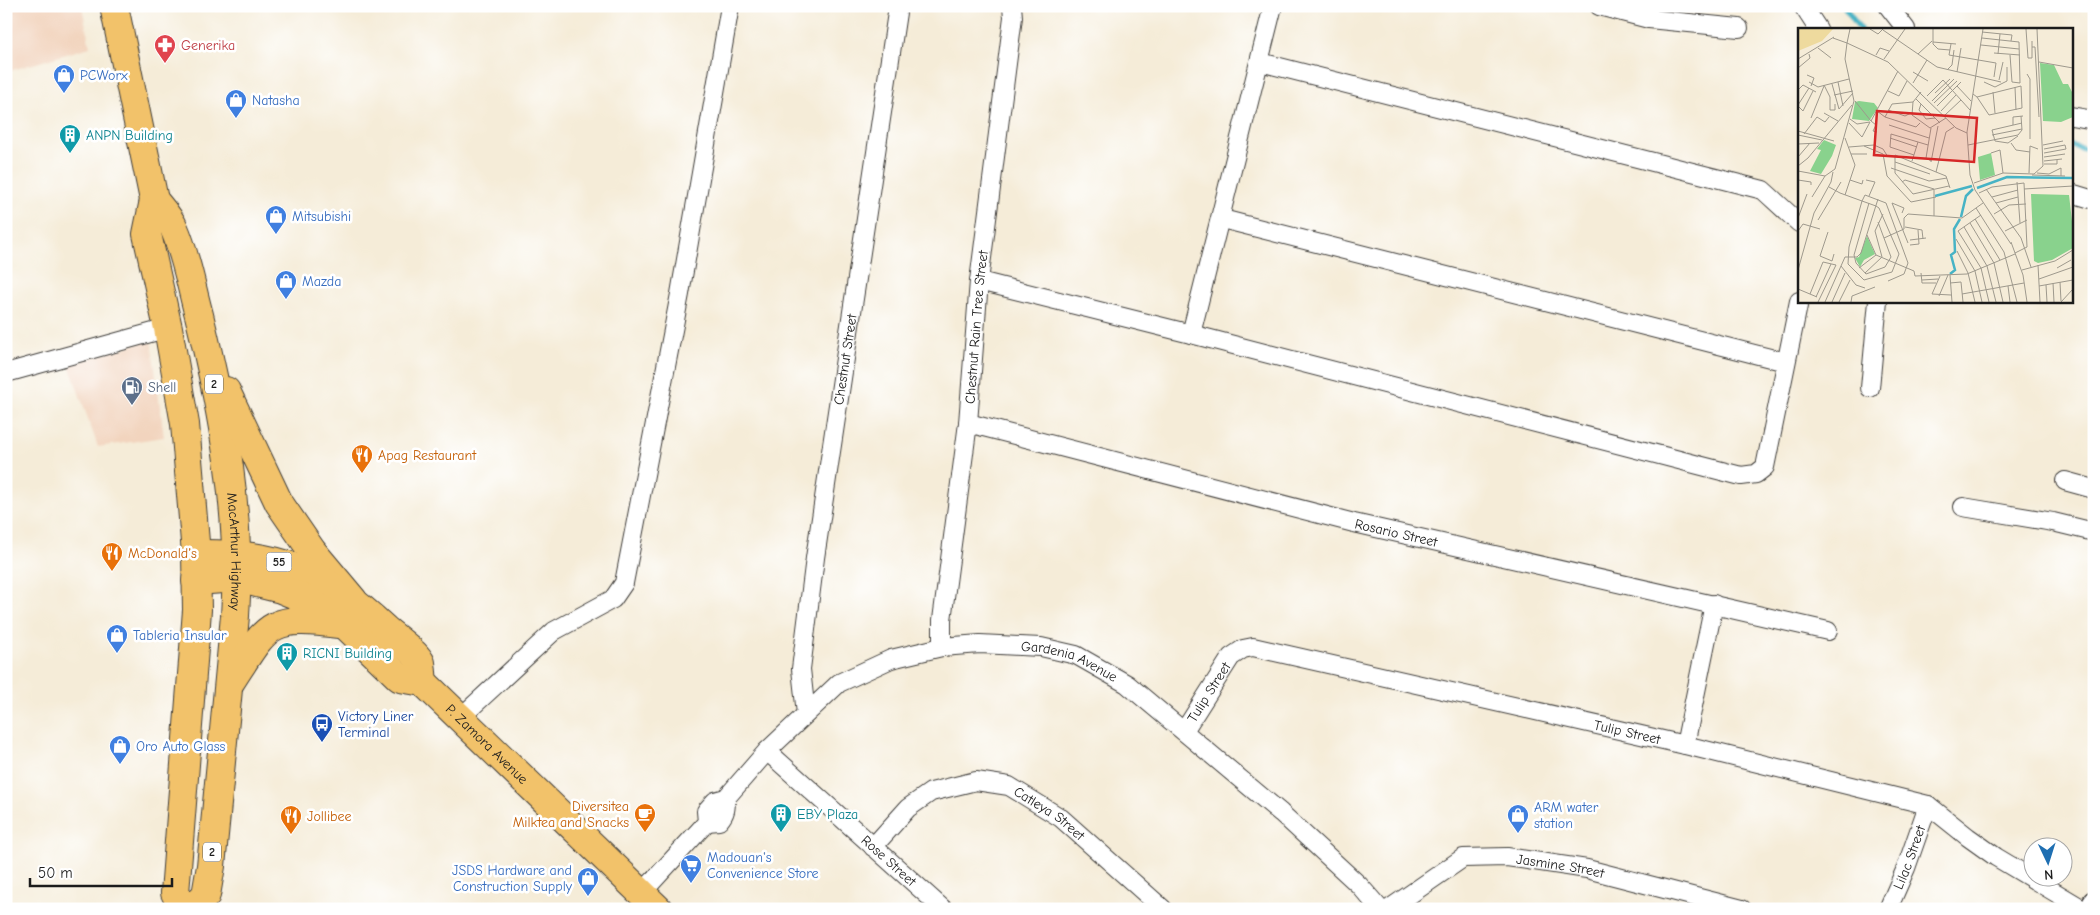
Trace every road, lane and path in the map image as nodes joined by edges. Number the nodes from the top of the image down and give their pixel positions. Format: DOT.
graph roads {
  1 [pos="114,6"];
  2 [pos="730,6"];
  3 [pos="898,6"];
  4 [pos="1012,6"];
  5 [pos="1273,6"];
  6 [pos="1599,6"];
  7 [pos="1803,6"];
  8 [pos="1888,6"];
  9 [pos="1648,13"];
  10 [pos="1739,28"];
  11 [pos="1817,28"];
  12 [pos="1905,28"];
  13 [pos="1260,62"];
  14 [pos="2072,116"];
  15 [pos="2094,120"];
  16 [pos="2072,193"];
  17 [pos="154,200"];
  18 [pos="2094,200"];
  19 [pos="1222,219"];
  20 [pos="1798,221"];
  21 [pos="979,281"];
  22 [pos="1799,302"];
  23 [pos="1878,302"];
  24 [pos="168,328"];
  25 [pos="1191,334"];
  26 [pos="208,351"];
  27 [pos="1786,362"];
  28 [pos="6,373"];
  29 [pos="1870,388"];
  30 [pos="968,423"];
  31 [pos="2065,481"];
  32 [pos="2094,489"];
  33 [pos="1963,507"];
  34 [pos="2094,532"];
  35 [pos="196,554"];
  36 [pos="237,566"];
  37 [pos="196,581"];
  38 [pos="353,600"];
  39 [pos="1714,604"];
  40 [pos="345,625"];
  41 [pos="1828,632"];
  42 [pos="942,647"];
  43 [pos="423,682"];
  44 [pos="229,684"];
  45 [pos="806,714"];
  46 [pos="461,717"];
  47 [pos="1184,731"];
  48 [pos="1685,745"];
  49 [pos="768,751"];
  50 [pos="1928,805"];
  51 [pos="873,847"];
  52 [pos="650,901"];
  53 [pos="2094,902"];
  54 [pos="186,909"];
  55 [pos="191,909"];
  56 [pos="943,909"];
  57 [pos="1163,909"];
  58 [pos="1380,909"];
  59 [pos="1389,909"];
  60 [pos="1742,909"];
  61 [pos="1888,909"];
  62 [pos="2083,909"];
  63 [pos="2090,909"];
  1 -- 17 [label="highway, MacArthur Highway / 2"];
  2 -- 46 [label="street"];
  3 -- 45 [label="street, Chestnut Street"];
  4 -- 21 [label="street, Chestnut Rain Tree Street"];
  5 -- 13 [label="street"];
  6 -- 9 [label="street"];
  7 -- 11 [label="street"];
  8 -- 12 [label="street"];
  9 -- 10 [label="street"];
  13 -- 19 [label="street"];
  13 -- 20 [label="street"];
  14 -- 15 [label="street"];
  16 -- 18 [label="street"];
  17 -- 24 [label="highway, MacArthur Highway / 2"];
  17 -- 26 [label="highway, MacArthur Highway / 2"];
  19 -- 25 [label="street"];
  19 -- 27 [label="street"];
  21 -- 25 [label="street"];
  21 -- 30 [label="street, Chestnut Rain Tree Street"];
  22 -- 27 [label="street"];
  23 -- 29 [label="street"];
  24 -- 28 [label="street"];
  24 -- 35 [label="highway, MacArthur Highway / 2"];
  25 -- 27 [label="street"];
  26 -- 36 [label="highway, MacArthur Highway / 2"];
  26 -- 38 [label="highway"];
  30 -- 39 [label="street, Rosario Street"];
  30 -- 42 [label="street, Chestnut Rain Tree Street"];
  31 -- 32 [label="street"];
  33 -- 34 [label="street"];
  35 -- 36 [label="highway, 55"];
  35 -- 37 [label="highway, MacArthur Highway / 2"];
  36 -- 37 [label="highway, 55"];
  36 -- 38 [label="highway, 55"];
  36 -- 40 [label="highway, 55"];
  36 -- 44 [label="highway, MacArthur Highway / 2"];
  37 -- 54 [label="highway, MacArthur Highway / 2"];
  38 -- 43 [label="highway, 55"];
  39 -- 41 [label="street, Rosario Street"];
  39 -- 48 [label="street"];
  40 -- 43 [label="highway, 55"];
  40 -- 44 [label="highway"];
  42 -- 45 [label="street, Gardenia Avenue"];
  42 -- 47 [label="street, Gardenia Avenue"];
  43 -- 46 [label="highway, P. Zamora Avenue"];
  44 -- 55 [label="highway, MacArthur Highway / 2"];
  45 -- 49 [label="street, Gardenia Avenue"];
  46 -- 52 [label="highway, P. Zamora Avenue"];
  47 -- 48 [label="street, Tulip Street"];
  47 -- 58 [label="street, Gardenia Avenue"];
  48 -- 50 [label="street, Tulip Street"];
  49 -- 51 [label="street, Rose Street"];
  49 -- 52 [label="street, Gardenia Avenue"];
  50 -- 61 [label="street, Lilac Street"];
  50 -- 62 [label="street, Tulip Street"];
  51 -- 56 [label="street, Rose Street"];
  51 -- 57 [label="street, Catleya Street"];
  53 -- 63 [label="street"];
  59 -- 60 [label="street, Jasmine Street"];
}
